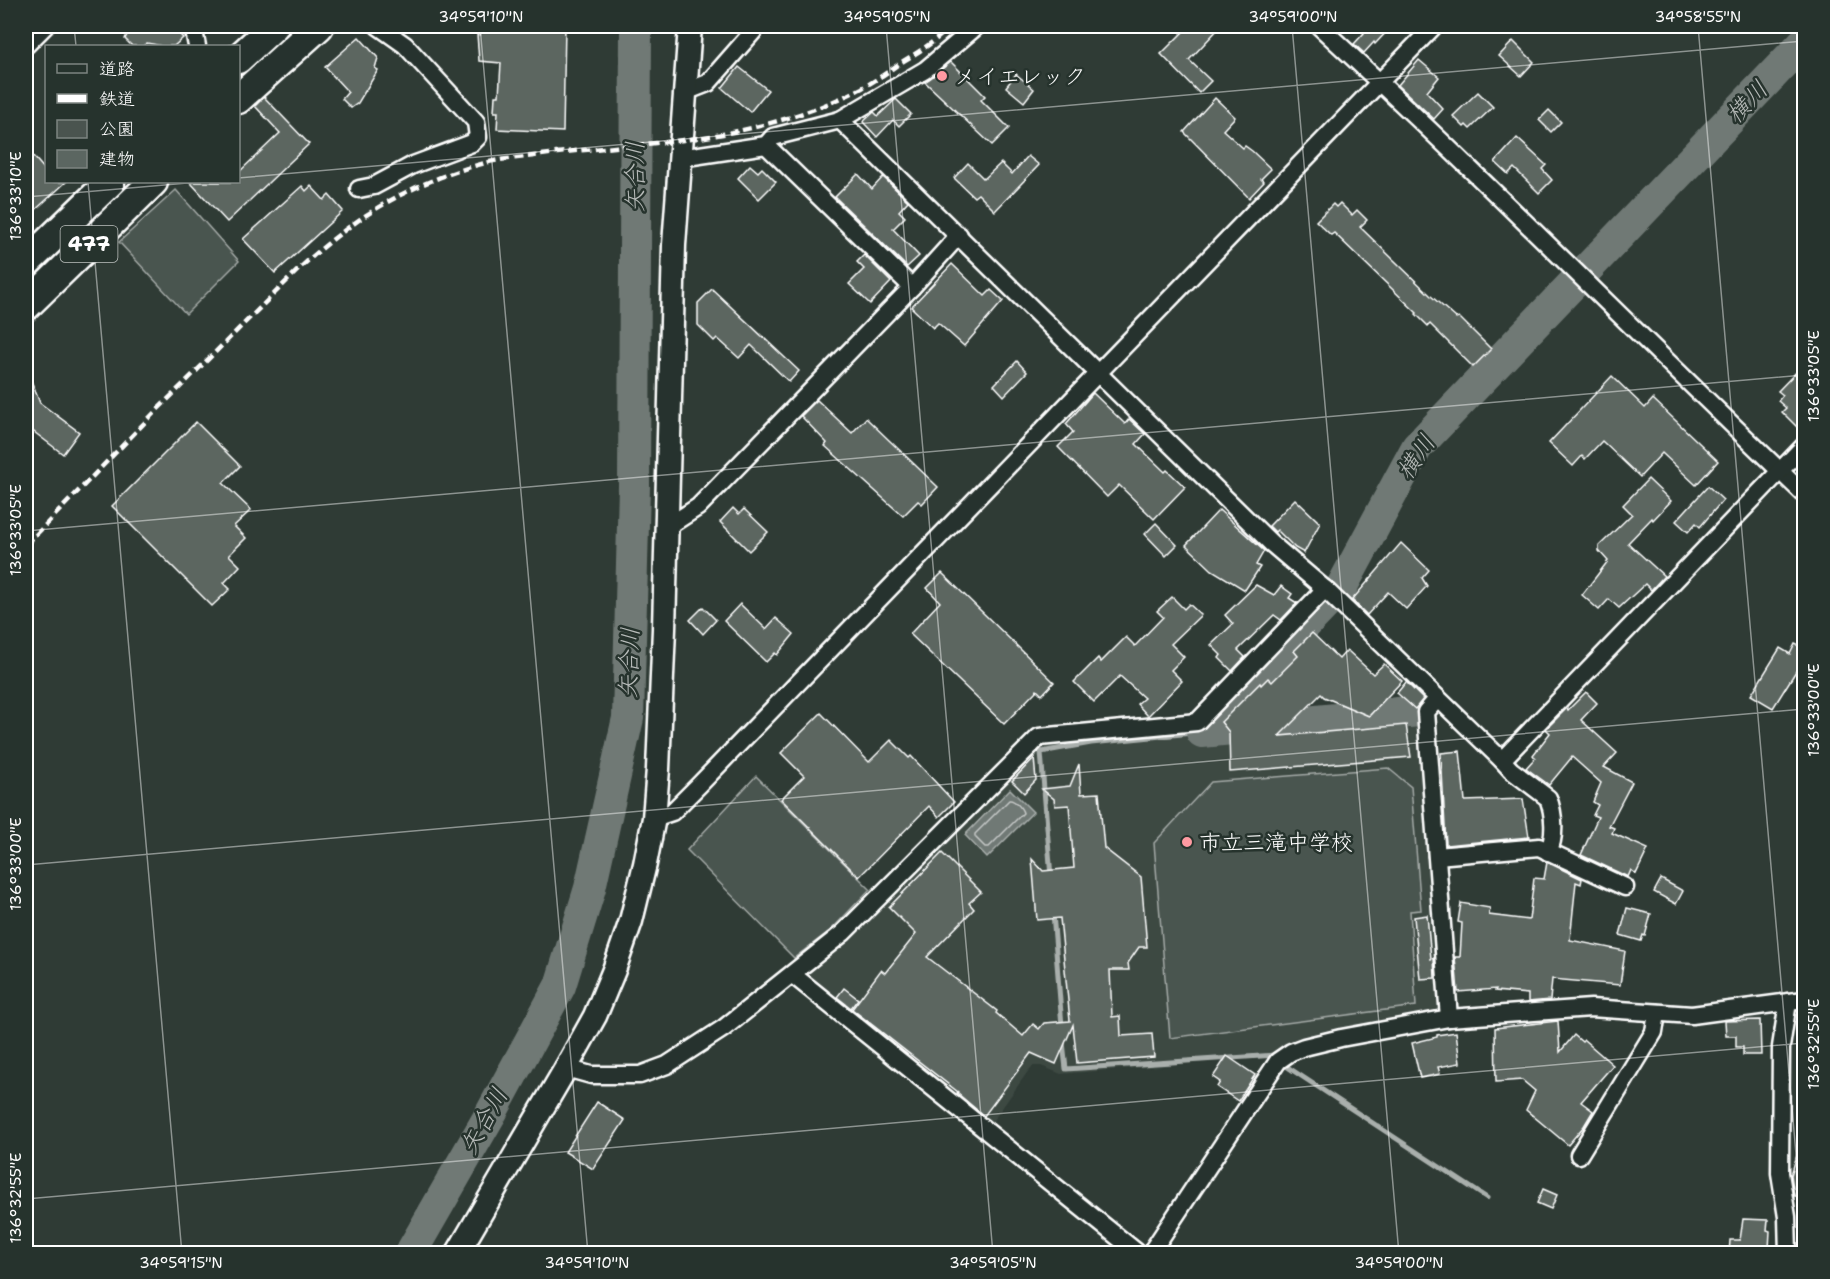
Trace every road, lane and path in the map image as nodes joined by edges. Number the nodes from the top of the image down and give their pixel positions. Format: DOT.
graph roads {
  1 [pos="45,26"];
  2 [pos="193,26"];
  3 [pos="319,26"];
  4 [pos="378,26"];
  5 [pos="690,26"];
  6 [pos="758,26"];
  7 [pos="977,26"];
  8 [pos="1319,26"];
  9 [pos="1434,26"];
  10 [pos="274,32"];
  11 [pos="26,45"];
  12 [pos="196,45"];
  13 [pos="240,58"];
  14 [pos="1380,81"];
  15 [pos="685,92"];
  16 [pos="240,95"];
  17 [pos="840,120"];
  18 [pos="766,145"];
  19 [pos="680,158"];
  20 [pos="109,183"];
  21 [pos="152,183"];
  22 [pos="359,189"];
  23 [pos="959,236"];
  24 [pos="26,263"];
  25 [pos="912,287"];
  26 [pos="26,306"];
  27 [pos="1098,372"];
  28 [pos="1804,446"];
  29 [pos="1780,471"];
  30 [pos="1804,494"];
  31 [pos="667,527"];
  32 [pos="1329,593"];
  33 [pos="1437,699"];
  34 [pos="1502,760"];
  35 [pos="654,818"];
  36 [pos="1548,852"];
  37 [pos="1437,856"];
  38 [pos="1625,887"];
  39 [pos="793,975"];
  40 [pos="1796,1001"];
  41 [pos="1658,1013"];
  42 [pos="1449,1018"];
  43 [pos="566,1068"];
  44 [pos="1579,1155"];
  45 [pos="457,1254"];
  46 [pos="1139,1254"];
  47 [pos="1150,1254"];
  48 [pos="1788,1254"];
  1 -- 11 [label="street"];
  2 -- 12 [label="street"];
  3 -- 10 [label="highway"];
  4 -- 22 [label="street"];
  5 -- 15 [label="street"];
  6 -- 15 [label="street"];
  7 -- 17 [label="street"];
  8 -- 14 [label="street"];
  9 -- 14 [label="street"];
  10 -- 13 [label="highway"];
  10 -- 16 [label="highway"];
  14 -- 27 [label="street"];
  14 -- 29 [label="street"];
  15 -- 19 [label="street"];
  17 -- 18 [label="street"];
  17 -- 23 [label="street"];
  18 -- 19 [label="street"];
  18 -- 25 [label="street"];
  19 -- 31 [label="street"];
  20 -- 24 [label="highway, 477"];
  21 -- 26 [label="highway, 477"];
  23 -- 25 [label="street"];
  23 -- 27 [label="street"];
  25 -- 31 [label="street"];
  27 -- 32 [label="street"];
  27 -- 35 [label="street"];
  28 -- 29 [label="street"];
  29 -- 30 [label="street"];
  29 -- 34 [label="street"];
  31 -- 35 [label="street"];
  32 -- 33 [label="street"];
  32 -- 39 [label="street"];
  33 -- 34 [label="street"];
  33 -- 37 [label="street"];
  34 -- 36 [label="street"];
  35 -- 43 [label="street"];
  36 -- 37 [label="street"];
  36 -- 38 [label="street"];
  37 -- 42 [label="street"];
  39 -- 43 [label="street"];
  39 -- 46 [label="street"];
  40 -- 41 [label="street"];
  40 -- 48 [label="street"];
  41 -- 42 [label="street"];
  41 -- 44 [label="street"];
  42 -- 47 [label="street"];
  43 -- 45 [label="street"];
}
